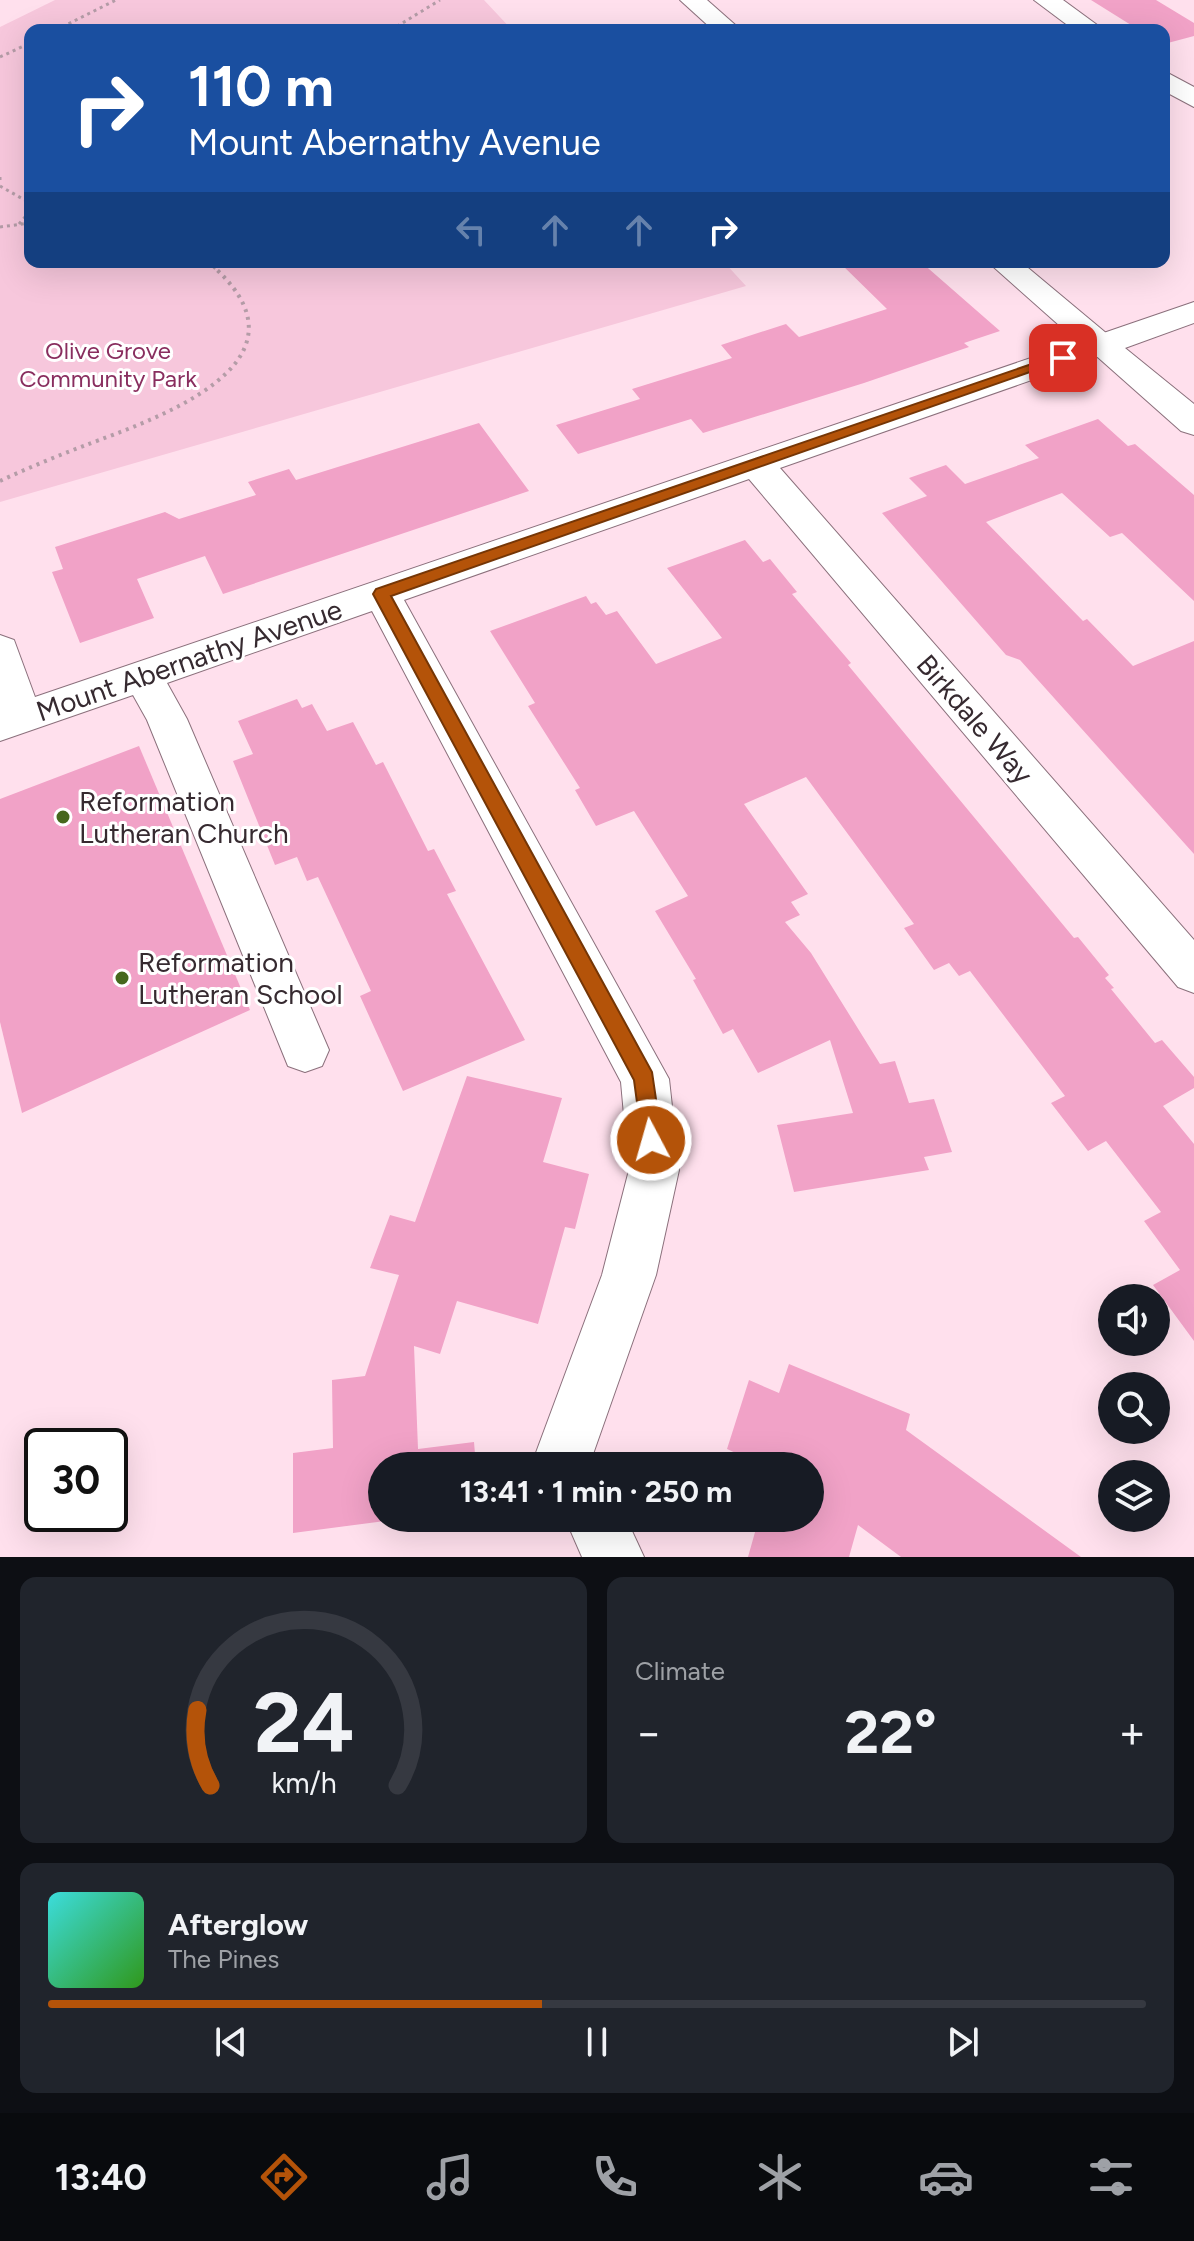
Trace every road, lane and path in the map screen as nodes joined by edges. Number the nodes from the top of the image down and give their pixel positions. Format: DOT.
graph roads {
  1 [pos="116,0"];
  2 [pos="440,0"];
  3 [pos="692,0"];
  4 [pos="1046,0"];
  5 [pos="68,24"];
  6 [pos="401,24"];
  7 [pos="721,24"];
  8 [pos="1082,24"];
  9 [pos="24,46"];
  10 [pos="0,57"];
  11 [pos="1170,83"];
  12 [pos="1194,99"];
  13 [pos="0,182"];
  14 [pos="24,199"];
  15 [pos="24,218"];
  16 [pos="24,224"];
  17 [pos="18,225"];
  18 [pos="0,227"];
  19 [pos="215,268"];
  20 [pos="1010,268"];
  21 [pos="1194,312"];
  22 [pos="1101,345"];
  23 [pos="1194,423"];
  24 [pos="756,464"];
  25 [pos="0,481"];
  26 [pos="382,594"];
  27 [pos="0,650"];
  28 [pos="143,676"];
  29 [pos="11,722"];
  30 [pos="1194,973"];
  31 [pos="305,1050"];
  32 [pos="565,1452"];
  33 [pos="601,1532"];
  34 [pos="614,1557"];
  1 -- 5 [label="path"];
  2 -- 6 [label="path"];
  3 -- 7 [label="street"];
  4 -- 8 [label="street"];
  9 -- 10 [label="path"];
  11 -- 12 [label="street"];
  13 -- 14 [label="path"];
  15 -- 17 [label="path"];
  16 -- 17 [label="path"];
  17 -- 18 [label="path"];
  19 -- 25 [label="path"];
  20 -- 22 [label="street"];
  21 -- 22 [label="main road, Mount Abernathy Avenue"];
  22 -- 23 [label="main road"];
  22 -- 24 [label="street, Mount Abernathy Avenue"];
  24 -- 26 [label="street, Mount Abernathy Avenue"];
  24 -- 30 [label="street, Birkdale Way"];
  26 -- 28 [label="street, Mount Abernathy Avenue"];
  26 -- 32 [label="street"];
  27 -- 29 [label="street"];
  28 -- 29 [label="street, Mount Abernathy Avenue"];
  28 -- 31 [label="street"];
  33 -- 34 [label="street"];
}
